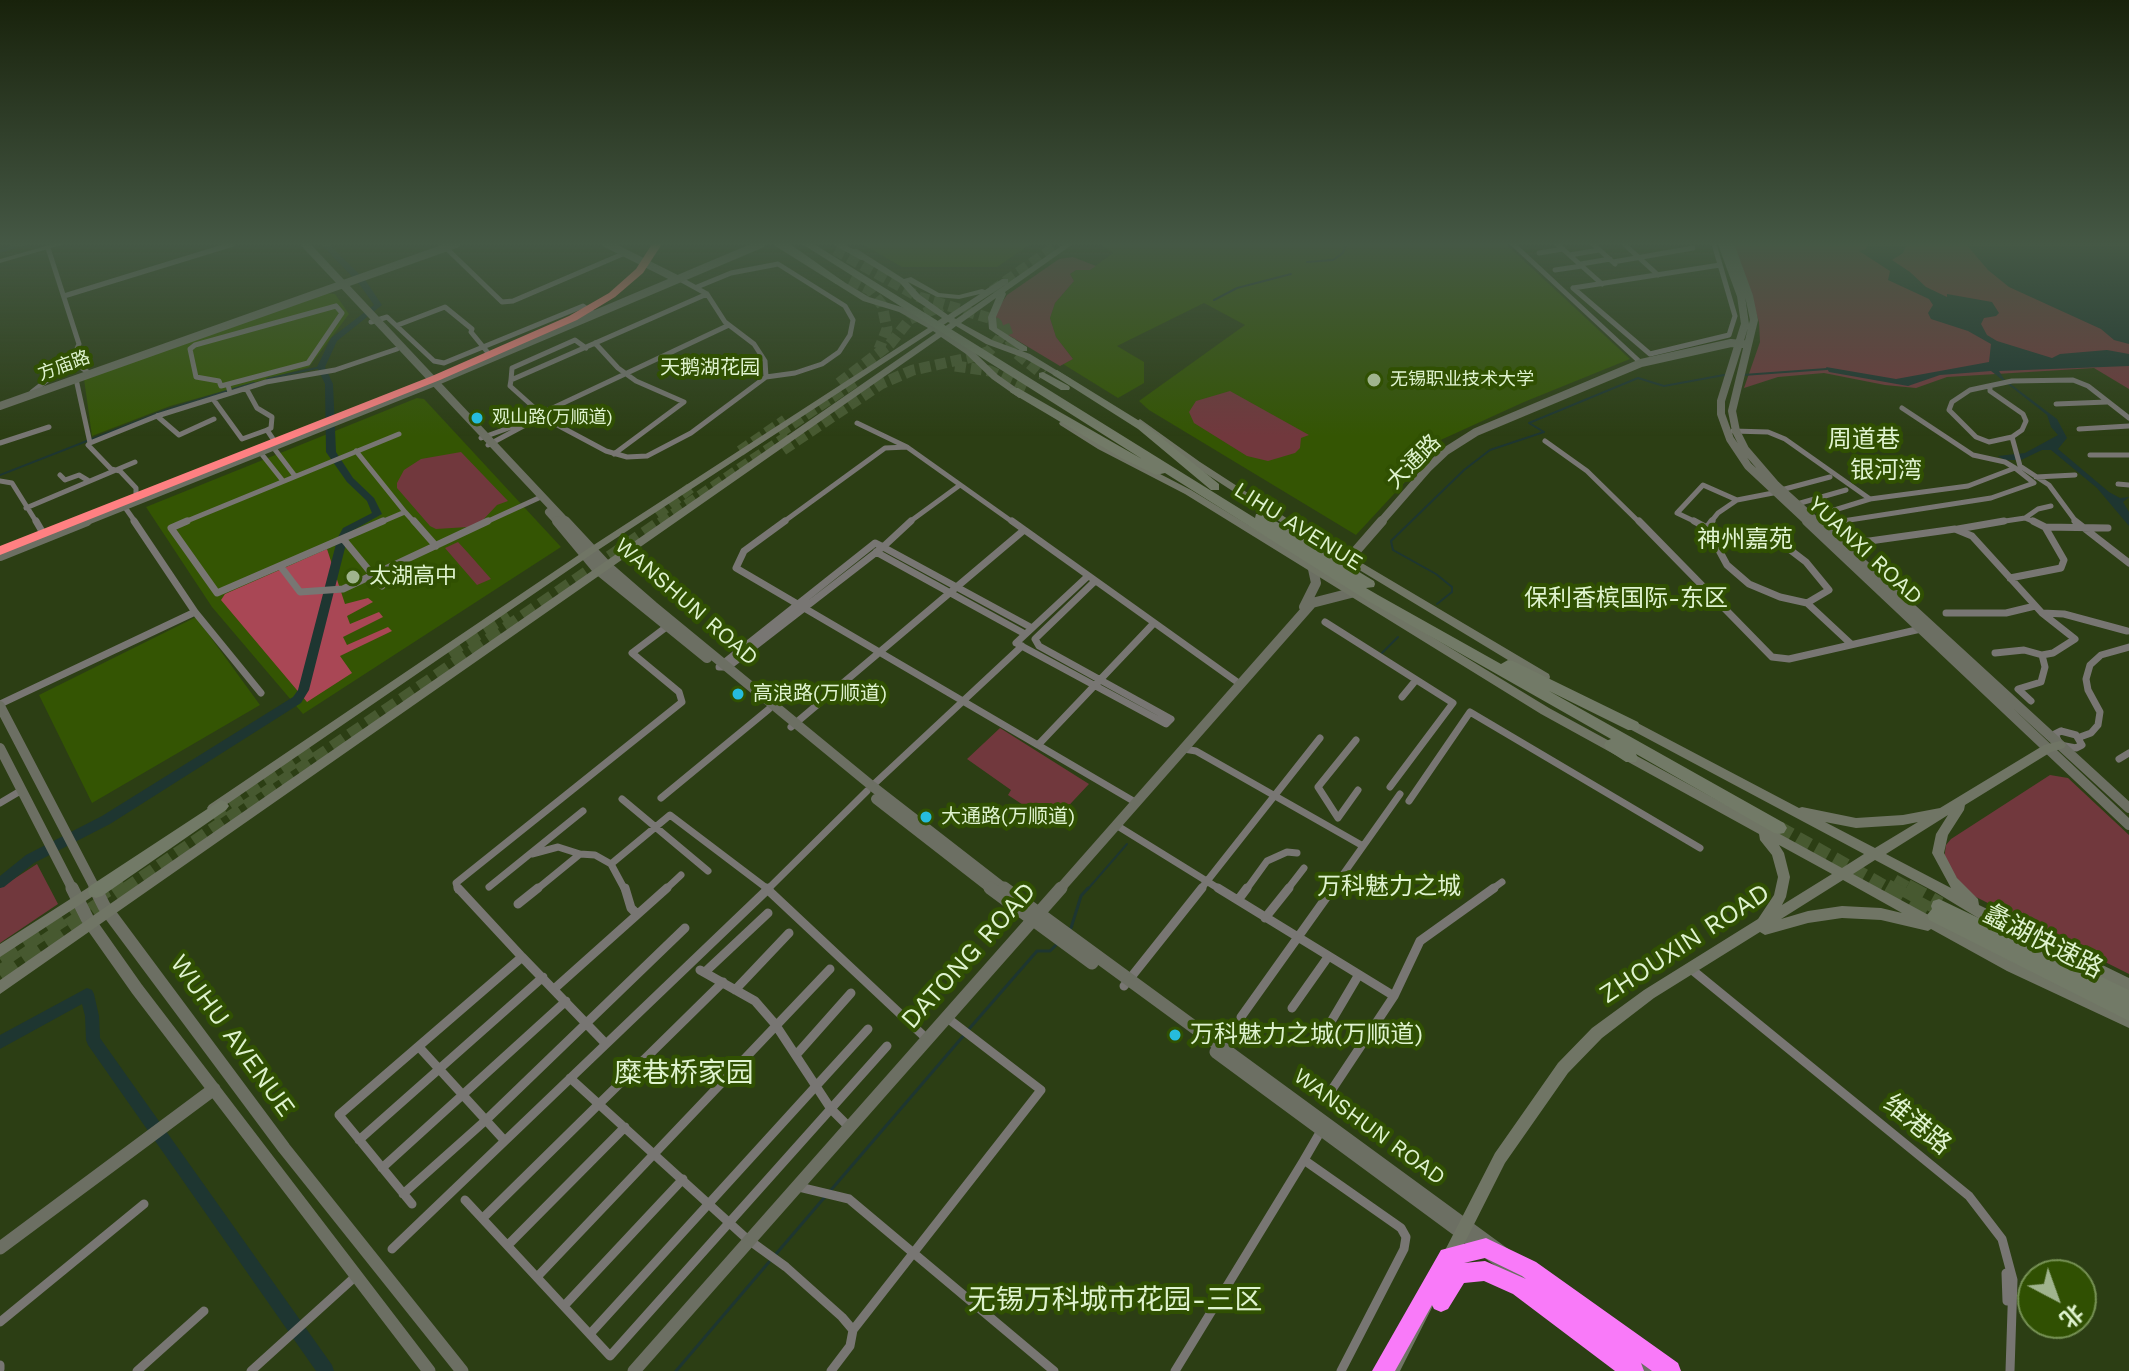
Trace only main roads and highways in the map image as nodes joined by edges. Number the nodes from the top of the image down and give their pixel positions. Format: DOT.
graph roads {
  1 [pos="275,308"];
  2 [pos="276,308"];
  3 [pos="360,308"];
  4 [pos="600,308"];
  5 [pos="895,308"];
  6 [pos="916,308"];
  7 [pos="931,308"];
  8 [pos="969,308"];
  9 [pos="974,308"];
  10 [pos="996,308"];
  11 [pos="1743,308"];
  12 [pos="1751,308"];
  13 [pos="591,312"];
  14 [pos="369,317"];
  15 [pos="952,321"];
  16 [pos="938,330"];
  17 [pos="1745,344"];
  18 [pos="1050,372"];
  19 [pos="431,381"];
  20 [pos="1029,389"];
  21 [pos="1014,390"];
  22 [pos="1061,398"];
  23 [pos="0,405"];
  24 [pos="275,445"];
  25 [pos="1183,483"];
  26 [pos="1215,487"];
  27 [pos="1777,491"];
  28 [pos="1222,503"];
  29 [pos="0,553"];
  30 [pos="588,553"];
  31 [pos="1348,560"];
  32 [pos="603,568"];
  33 [pos="1313,569"];
  34 [pos="1351,593"];
  35 [pos="1926,628"];
  36 [pos="723,665"];
  37 [pos="1508,665"];
  38 [pos="1519,682"];
  39 [pos="1238,683"];
  40 [pos="0,705"];
  41 [pos="793,725"];
  42 [pos="1633,726"];
  43 [pos="0,748"];
  44 [pos="2055,748"];
  45 [pos="1631,758"];
  46 [pos="1134,801"];
  47 [pos="1771,802"];
  48 [pos="221,806"];
  49 [pos="1959,807"];
  50 [pos="2129,808"];
  51 [pos="2129,825"];
  52 [pos="1755,827"];
  53 [pos="1875,855"];
  54 [pos="1845,876"];
  55 [pos="95,890"];
  56 [pos="77,899"];
  57 [pos="109,910"];
  58 [pos="1034,916"];
  59 [pos="1988,917"];
  60 [pos="91,923"];
  61 [pos="1762,928"];
  62 [pos="1962,939"];
  63 [pos="0,951"];
  64 [pos="2129,985"];
  65 [pos="0,988"];
  66 [pos="2129,999"];
  67 [pos="2129,1013"];
  68 [pos="2129,1022"];
  69 [pos="926,1038"];
  70 [pos="214,1089"];
  71 [pos="848,1126"];
  72 [pos="1466,1229"];
  73 [pos="747,1239"];
  74 [pos="0,1247"];
  75 [pos="429,1371"];
  76 [pos="462,1371"];
  77 [pos="631,1371"];
  78 [pos="1392,1371"];
  79 [pos="1649,1371"];
  80 [pos="1664,1371"];
  1 -- 23 [label="main road, 方庙路"];
  2 -- 23 [label="main road, 方庙路"];
  3 -- 14 [label="main road, WANSHUN ROAD"];
  4 -- 13 [label="main road"];
  5 -- 16 [label="main road"];
  6 -- 22 [label="highway, LIHU AVENUE"];
  7 -- 15 [label="main road"];
  8 -- 15 [label="main road"];
  9 -- 15 [label="main road"];
  10 -- 18 [label="main road"];
  11 -- 17 [label="main road, YUANXI ROAD"];
  12 -- 17 [label="main road, YUANXI ROAD"];
  13 -- 19 [label="main road"];
  13 -- 19 [label="main road"];
  14 -- 19 [label="main road, WANSHUN ROAD"];
  14 -- 19 [label="main road, WANSHUN ROAD"];
  15 -- 16 [label="main road"];
  15 -- 18 [label="main road"];
  16 -- 21 [label="main road"];
  16 -- 30 [label="main road"];
  16 -- 32 [label="main road"];
  17 -- 27 [label="main road, YUANXI ROAD"];
  17 -- 31 [label="main road, 大通路"];
  18 -- 26 [label="highway"];
  18 -- 31 [label="main road"];
  19 -- 24 [label="main road"];
  19 -- 30 [label="main road, WANSHUN ROAD"];
  20 -- 25 [label="highway"];
  21 -- 25 [label="highway"];
  21 -- 33 [label="main road"];
  22 -- 26 [label="highway, LIHU AVENUE"];
  22 -- 28 [label="highway, LIHU AVENUE"];
  24 -- 29 [label="main road"];
  24 -- 29 [label="main road"];
  25 -- 28 [label="highway"];
  26 -- 37 [label="highway, LIHU AVENUE"];
  27 -- 35 [label="main road, YUANXI ROAD"];
  27 -- 35 [label="main road, YUANXI ROAD"];
  28 -- 38 [label="highway, LIHU AVENUE"];
  30 -- 32 [label="main road, WANSHUN ROAD"];
  30 -- 55 [label="main road"];
  31 -- 42 [label="main road"];
  32 -- 36 [label="main road, WANSHUN ROAD"];
  32 -- 57 [label="main road"];
  33 -- 34 [label="main road"];
  33 -- 39 [label="main road, DATONG ROAD"];
  34 -- 39 [label="main road, DATONG ROAD"];
  34 -- 45 [label="main road"];
  35 -- 44 [label="main road, YUANXI ROAD"];
  36 -- 41 [label="main road, WANSHUN ROAD"];
  36 -- 41 [label="main road, WANSHUN ROAD"];
  37 -- 38 [label="highway, LIHU AVENUE"];
  37 -- 42 [label="highway"];
  38 -- 45 [label="highway"];
  39 -- 46 [label="main road, DATONG ROAD"];
  39 -- 46 [label="main road, DATONG ROAD"];
  40 -- 55 [label="main road, WUHU AVENUE"];
  41 -- 58 [label="main road, WANSHUN ROAD"];
  42 -- 47 [label="main road"];
  43 -- 56 [label="main road, WUHU AVENUE"];
  44 -- 49 [label="main road, ZHOUXIN ROAD"];
  44 -- 50 [label="main road, YUANXI ROAD"];
  44 -- 51 [label="main road, YUANXI ROAD"];
  45 -- 52 [label="main road"];
  46 -- 58 [label="main road, DATONG ROAD"];
  46 -- 58 [label="main road, DATONG ROAD"];
  47 -- 49 [label="main road"];
  47 -- 53 [label="main road"];
  48 -- 55 [label="highway"];
  49 -- 53 [label="main road, ZHOUXIN ROAD"];
  49 -- 59 [label="main road"];
  52 -- 54 [label="main road"];
  52 -- 61 [label="main road"];
  53 -- 54 [label="main road, ZHOUXIN ROAD"];
  53 -- 59 [label="main road"];
  54 -- 61 [label="main road, ZHOUXIN ROAD"];
  54 -- 62 [label="main road"];
  55 -- 56 [label="main road"];
  55 -- 57 [label="main road, WUHU AVENUE"];
  56 -- 60 [label="main road, WUHU AVENUE"];
  56 -- 63 [label="main road"];
  57 -- 60 [label="main road"];
  57 -- 76 [label="main road, WUHU AVENUE"];
  58 -- 69 [label="main road, DATONG ROAD"];
  58 -- 69 [label="main road, DATONG ROAD"];
  58 -- 72 [label="main road, WANSHUN ROAD"];
  59 -- 64 [label="main road"];
  60 -- 65 [label="main road"];
  60 -- 70 [label="main road, WUHU AVENUE"];
  61 -- 62 [label="main road"];
  61 -- 72 [label="main road, ZHOUXIN ROAD"];
  62 -- 68 [label="main road"];
  66 -- 67 [label="highway, 蠡湖快速路"];
  69 -- 71 [label="main road, DATONG ROAD"];
  70 -- 74 [label="main road"];
  70 -- 75 [label="main road, WUHU AVENUE"];
  71 -- 73 [label="main road, DATONG ROAD"];
  71 -- 73 [label="main road, DATONG ROAD"];
  72 -- 78 [label="main road, ZHOUXIN ROAD"];
  72 -- 79 [label="main road, WANSHUN ROAD"];
  72 -- 80 [label="main road, WANSHUN ROAD"];
  73 -- 77 [label="main road, DATONG ROAD"];
}
